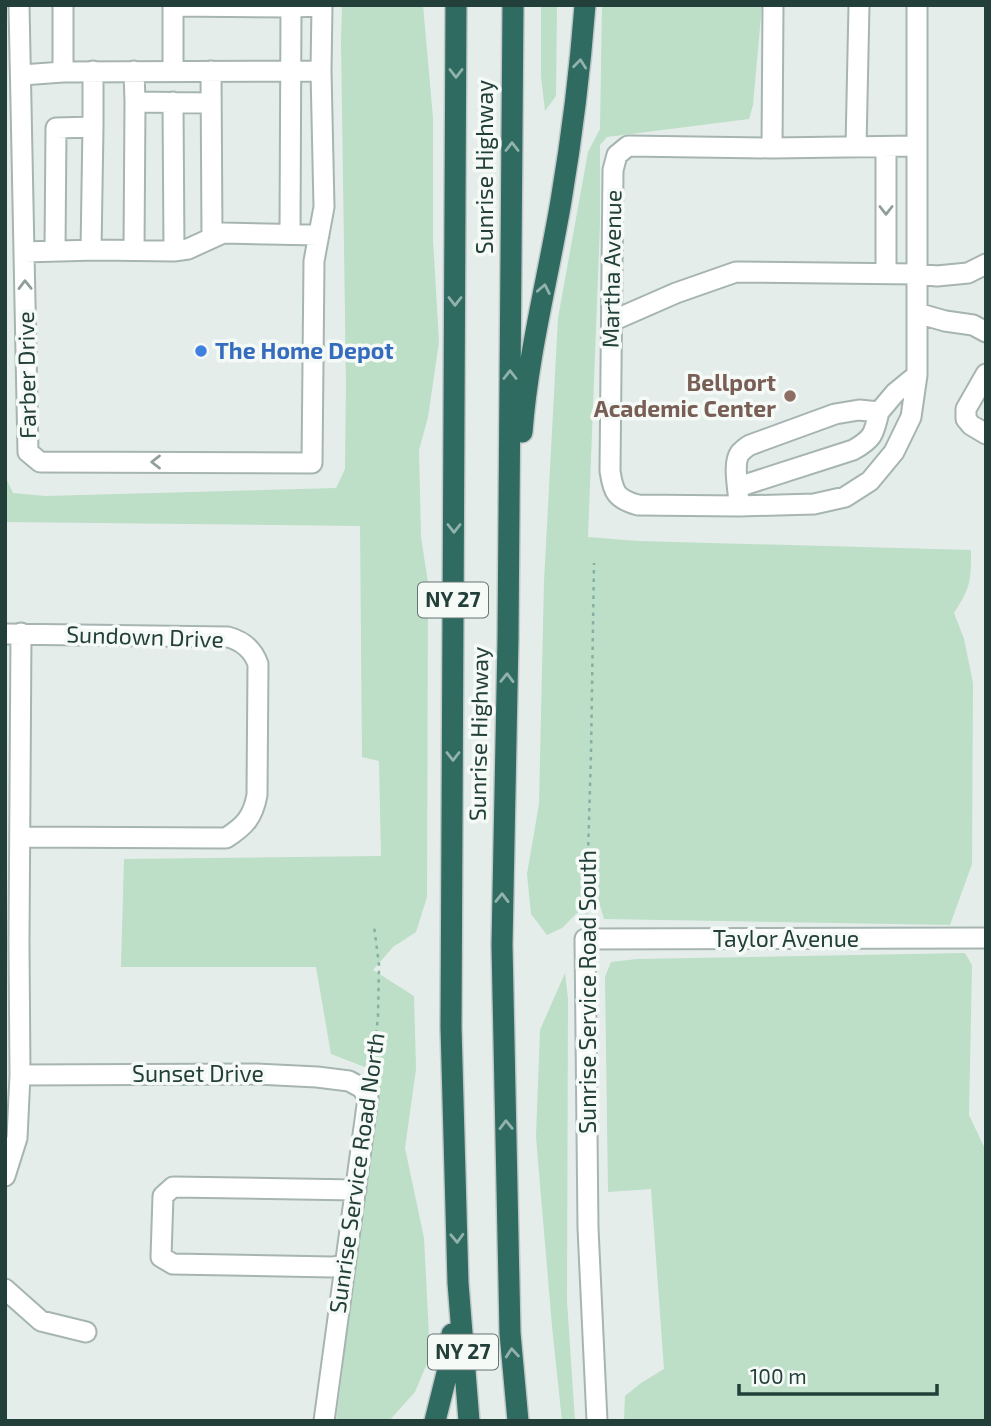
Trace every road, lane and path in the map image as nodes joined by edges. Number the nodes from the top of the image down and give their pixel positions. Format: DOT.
graph roads {
  1 [pos="19,5"];
  2 [pos="63,5"];
  3 [pos="456,5"];
  4 [pos="513,5"];
  5 [pos="585,5"];
  6 [pos="773,5"];
  7 [pos="859,5"];
  8 [pos="916,5"];
  9 [pos="173,6"];
  10 [pos="322,6"];
  11 [pos="291,7"];
  12 [pos="93,71"];
  13 [pos="134,71"];
  14 [pos="173,71"];
  15 [pos="321,71"];
  16 [pos="63,72"];
  17 [pos="211,72"];
  18 [pos="291,72"];
  19 [pos="22,75"];
  20 [pos="135,102"];
  21 [pos="173,102"];
  22 [pos="211,103"];
  23 [pos="93,127"];
  24 [pos="917,146"];
  25 [pos="886,147"];
  26 [pos="772,148"];
  27 [pos="856,148"];
  28 [pos="290,234"];
  29 [pos="319,234"];
  30 [pos="212,237"];
  31 [pos="91,250"];
  32 [pos="134,250"];
  33 [pos="55,251"];
  34 [pos="174,251"];
  35 [pos="24,252"];
  36 [pos="986,264"];
  37 [pos="886,274"];
  38 [pos="917,274"];
  39 [pos="917,313"];
  40 [pos="612,321"];
  41 [pos="986,332"];
  42 [pos="986,374"];
  43 [pos="917,375"];
  44 [pos="879,412"];
  45 [pos="986,434"];
  46 [pos="739,497"];
  47 [pos="594,563"];
  48 [pos="13,634"];
  49 [pos="508,639"];
  50 [pos="19,837"];
  51 [pos="374,926"];
  52 [pos="986,938"];
  53 [pos="585,939"];
  54 [pos="12,943"];
  55 [pos="20,1075"];
  56 [pos="368,1098"];
  57 [pos="5,1176"];
  58 [pos="356,1190"];
  59 [pos="344,1265"];
  60 [pos="458,1283"];
  61 [pos="5,1289"];
  62 [pos="86,1332"];
  63 [pos="324,1421"];
  64 [pos="435,1421"];
  65 [pos="469,1421"];
  66 [pos="518,1421"];
  67 [pos="597,1421"];
  1 -- 19 [label="street, Farber Drive"];
  2 -- 16 [label="street"];
  3 -- 60 [label="highway, Sunrise Highway / NY 27, one-way"];
  49 -- 4 [label="highway, Sunrise Highway / NY 27, one-way"];
  49 -- 5 [label="highway, one-way"];
  6 -- 26 [label="street"];
  7 -- 27 [label="street"];
  8 -- 24 [label="street, Martha Avenue"];
  9 -- 11 [label="street"];
  9 -- 14 [label="street"];
  10 -- 11 [label="street"];
  10 -- 15 [label="street"];
  11 -- 18 [label="street"];
  12 -- 13 [label="street"];
  12 -- 16 [label="street"];
  12 -- 23 [label="street"];
  13 -- 14 [label="street"];
  13 -- 20 [label="street"];
  14 -- 17 [label="street"];
  15 -- 18 [label="street"];
  15 -- 29 [label="street"];
  16 -- 19 [label="street"];
  17 -- 18 [label="street"];
  17 -- 22 [label="street"];
  18 -- 28 [label="street"];
  19 -- 35 [label="street, Farber Drive"];
  20 -- 21 [label="street"];
  20 -- 32 [label="street"];
  21 -- 22 [label="street"];
  21 -- 34 [label="street"];
  22 -- 30 [label="street"];
  23 -- 31 [label="street"];
  23 -- 33 [label="street"];
  24 -- 25 [label="street, Martha Avenue"];
  24 -- 38 [label="street, Martha Avenue"];
  25 -- 27 [label="street, Martha Avenue"];
  25 -- 37 [label="street, one-way"];
  26 -- 27 [label="street, Martha Avenue"];
  26 -- 40 [label="street, Martha Avenue"];
  28 -- 29 [label="street"];
  28 -- 30 [label="street"];
  29 -- 35 [label="street, Farber Drive, one-way"];
  30 -- 34 [label="street"];
  31 -- 32 [label="street"];
  31 -- 33 [label="street"];
  32 -- 34 [label="street"];
  33 -- 35 [label="street"];
  36 -- 38 [label="street"];
  37 -- 38 [label="street"];
  37 -- 40 [label="street"];
  38 -- 39 [label="street, Martha Avenue"];
  39 -- 41 [label="street"];
  39 -- 43 [label="street, Martha Avenue"];
  40 -- 46 [label="street, Martha Avenue"];
  42 -- 45 [label="street"];
  43 -- 44 [label="street"];
  43 -- 46 [label="street, Martha Avenue"];
  44 -- 46 [label="street"];
  44 -- 46 [label="street"];
  47 -- 53 [label="path, Sunrise Service Road South"];
  48 -- 50 [label="street"];
  48 -- 50 [label="street, Sundown Drive"];
  66 -- 49 [label="highway, Sunrise Highway / NY 27, one-way"];
  50 -- 54 [label="street"];
  51 -- 56 [label="path, Sunrise Service Road North"];
  52 -- 53 [label="street, Taylor Avenue"];
  53 -- 67 [label="street, Sunrise Service Road South"];
  54 -- 55 [label="street"];
  55 -- 56 [label="street, Sunset Drive"];
  55 -- 57 [label="street"];
  56 -- 58 [label="street, Sunrise Service Road North"];
  58 -- 59 [label="street, Sunrise Service Road North"];
  58 -- 59 [label="street"];
  59 -- 63 [label="street, Sunrise Service Road North"];
  60 -- 64 [label="highway"];
  60 -- 65 [label="highway, Sunrise Highway / NY 27"];
  61 -- 62 [label="street"];
}
